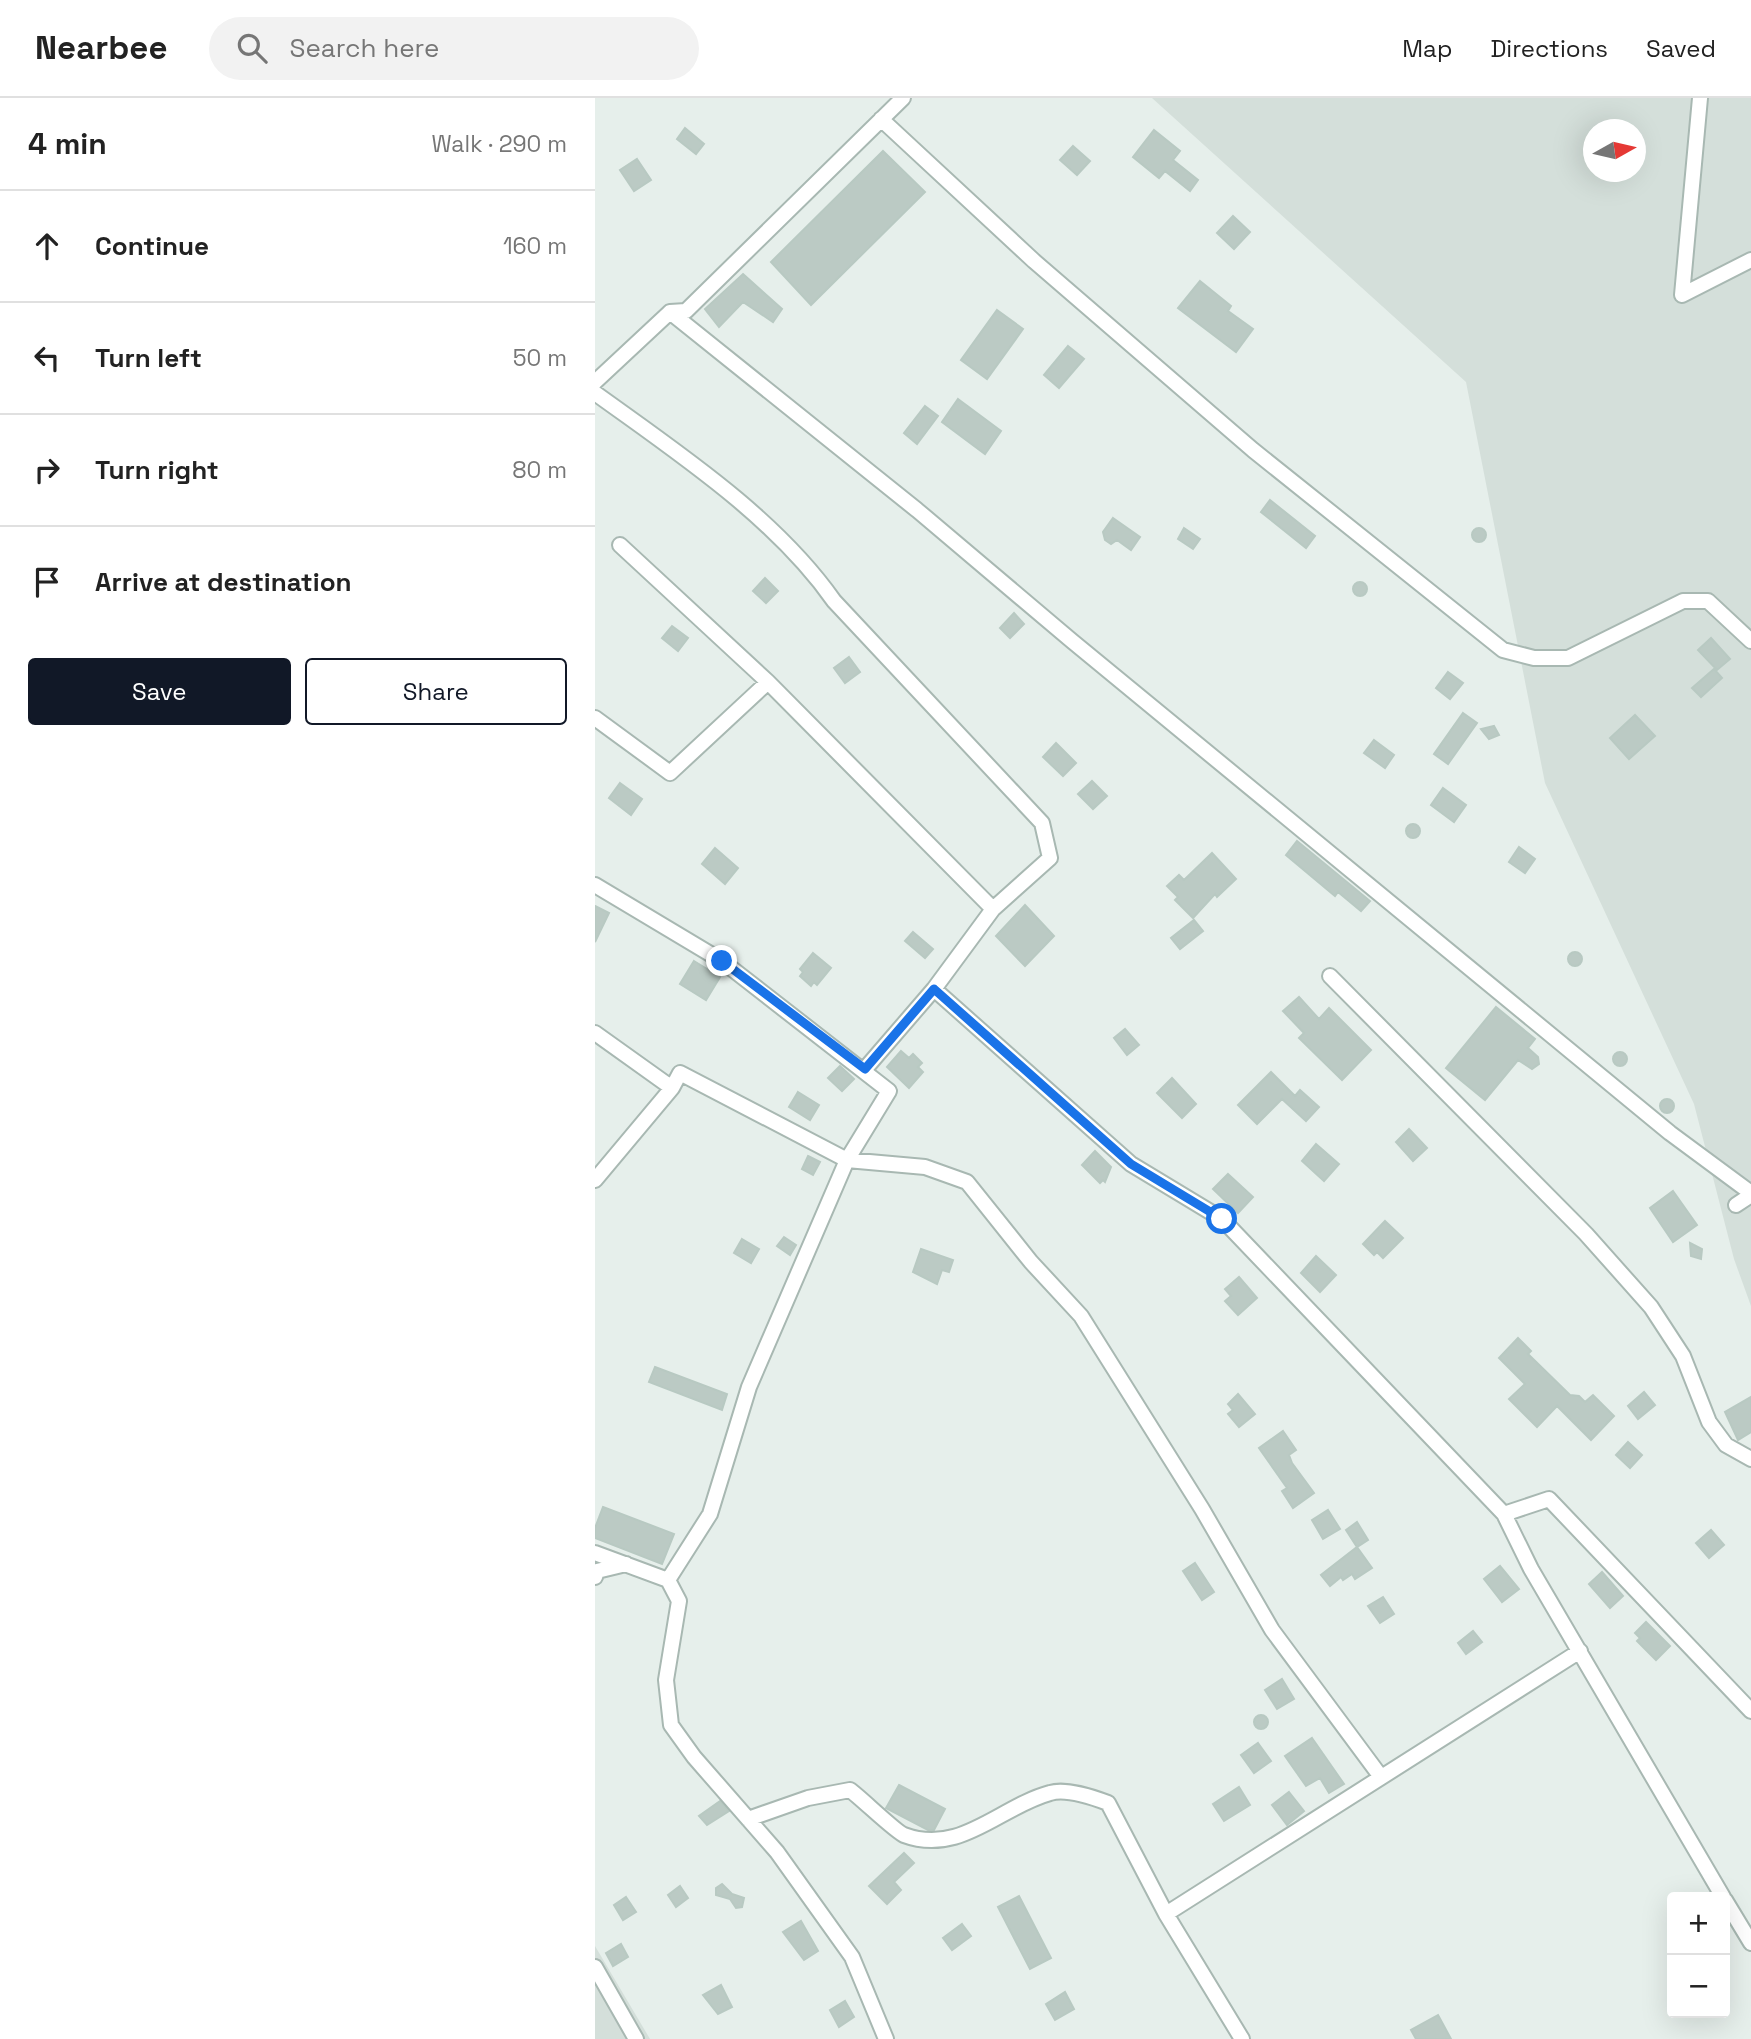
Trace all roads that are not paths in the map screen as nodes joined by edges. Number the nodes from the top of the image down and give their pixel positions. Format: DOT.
graph roads {
  1 [pos="903,98"];
  2 [pos="1700,98"];
  3 [pos="881,119"];
  4 [pos="1751,260"];
  5 [pos="670,312"];
  6 [pos="595,382"];
  7 [pos="595,393"];
  8 [pos="620,545"];
  9 [pos="1751,641"];
  10 [pos="768,682"];
  11 [pos="595,718"];
  12 [pos="595,885"];
  13 [pos="993,909"];
  14 [pos="1329,976"];
  15 [pos="934,989"];
  16 [pos="595,1033"];
  17 [pos="865,1069"];
  18 [pos="672,1088"];
  19 [pos="847,1160"];
  20 [pos="595,1180"];
  21 [pos="1751,1194"];
  22 [pos="1736,1205"];
  23 [pos="1751,1459"];
  24 [pos="1504,1514"];
  25 [pos="595,1553"];
  26 [pos="626,1564"];
  27 [pos="595,1577"];
  28 [pos="668,1580"];
  29 [pos="1580,1651"];
  30 [pos="1751,1711"];
  31 [pos="1381,1777"];
  32 [pos="748,1819"];
  33 [pos="1721,1892"];
  34 [pos="1730,1908"];
  35 [pos="1751,1913"];
  36 [pos="1167,1914"];
  37 [pos="1740,1926"];
  38 [pos="1751,1943"];
  39 [pos="595,1967"];
  40 [pos="636,2039"];
  41 [pos="885,2039"];
  42 [pos="1243,2039"];
  1 -- 3 [label="street"];
  2 -- 4 [label="street"];
  3 -- 5 [label="street"];
  3 -- 9 [label="street"];
  5 -- 6 [label="street"];
  5 -- 21 [label="street"];
  7 -- 13 [label="street"];
  8 -- 10 [label="street"];
  10 -- 11 [label="street"];
  10 -- 13 [label="street"];
  12 -- 17 [label="street"];
  13 -- 15 [label="street"];
  14 -- 23 [label="street"];
  15 -- 17 [label="street"];
  15 -- 24 [label="street"];
  16 -- 18 [label="street"];
  17 -- 19 [label="street"];
  18 -- 19 [label="street"];
  18 -- 20 [label="street"];
  19 -- 28 [label="street"];
  19 -- 31 [label="street"];
  21 -- 22 [label="street"];
  24 -- 29 [label="street"];
  24 -- 30 [label="street"];
  25 -- 26 [label="street"];
  26 -- 27 [label="street"];
  26 -- 28 [label="street"];
  28 -- 32 [label="street"];
  29 -- 31 [label="street"];
  29 -- 33 [label="street"];
  31 -- 36 [label="street"];
  32 -- 36 [label="street"];
  32 -- 41 [label="street"];
  34 -- 37 [label="street"];
  35 -- 37 [label="street"];
  36 -- 42 [label="street"];
  37 -- 38 [label="street"];
  39 -- 40 [label="street"];
}
